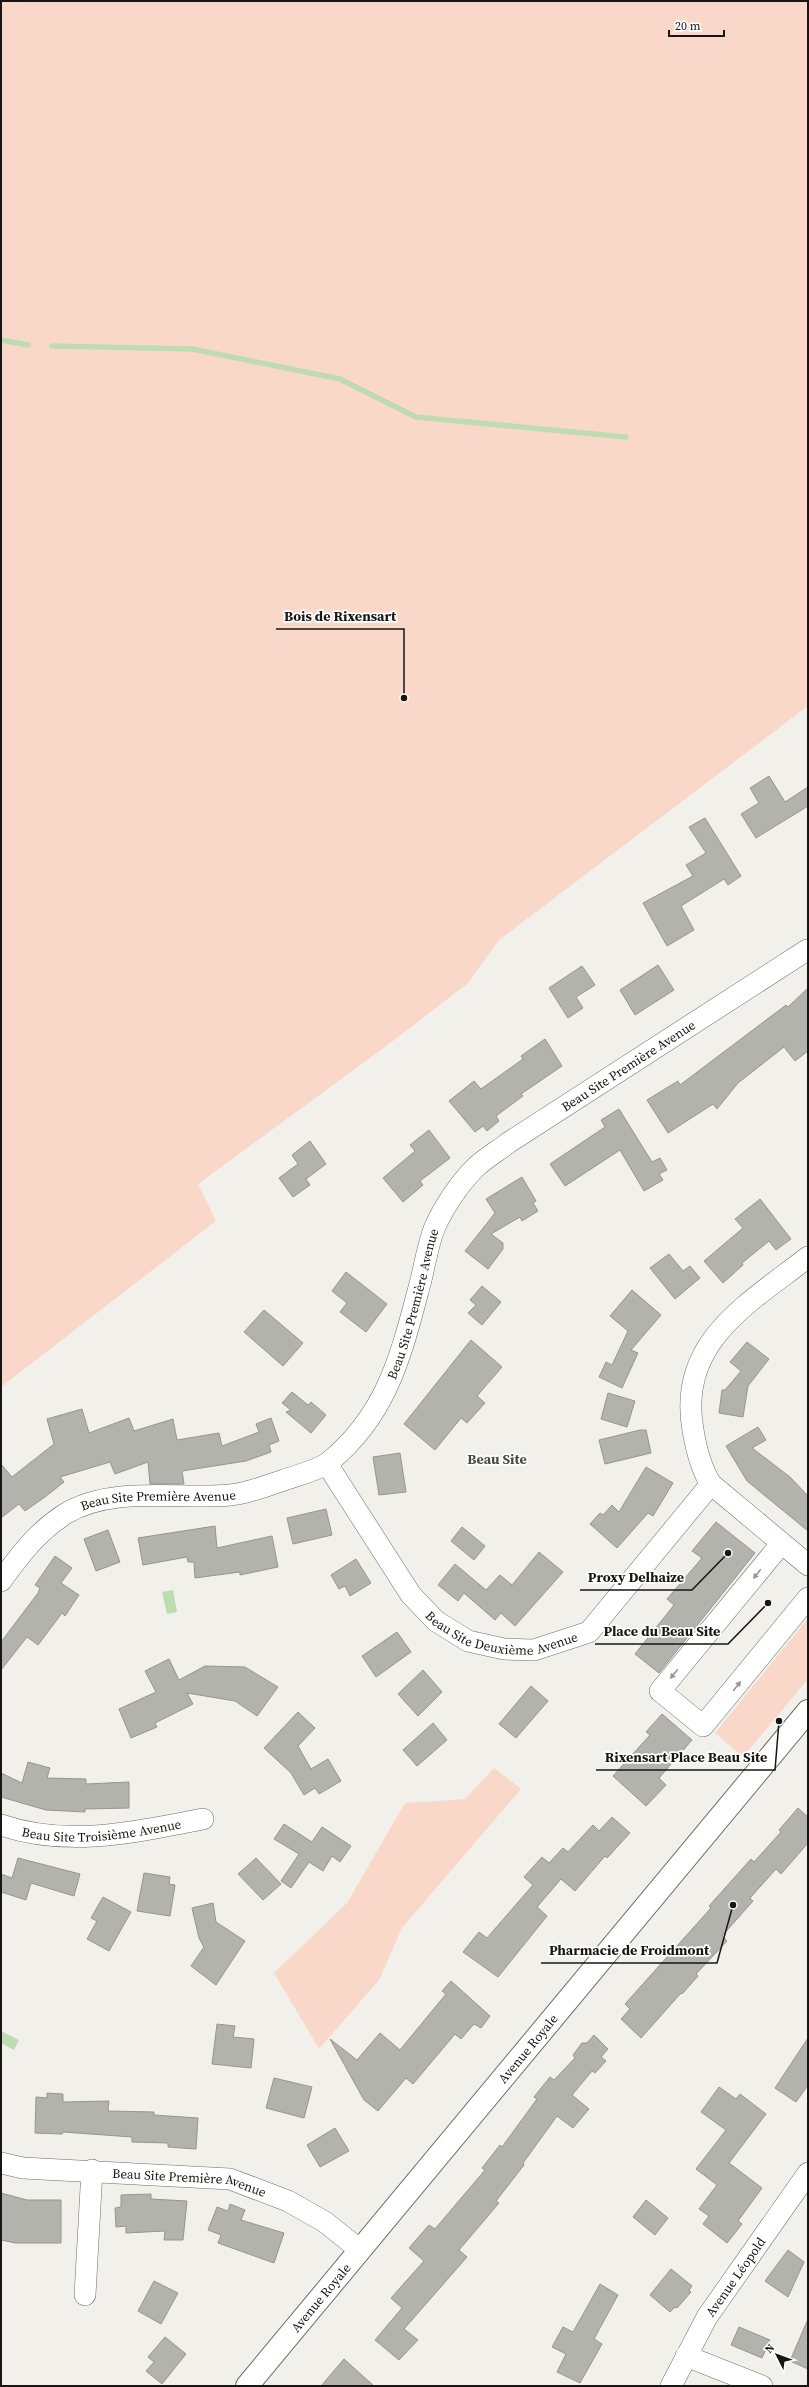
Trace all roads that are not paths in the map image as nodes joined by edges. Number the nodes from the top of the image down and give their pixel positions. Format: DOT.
graph roads {
  1 [pos="808,946"];
  2 [pos="808,1257"];
  3 [pos="327,1464"];
  4 [pos="712,1484"];
  5 [pos="781,1544"];
  6 [pos="808,1565"];
  7 [pos="1,1581"];
  8 [pos="808,1598"];
  9 [pos="808,1711"];
  10 [pos="203,1819"];
  11 [pos="1,1825"];
  12 [pos="1,2163"];
  13 [pos="92,2170"];
  14 [pos="808,2174"];
  15 [pos="360,2250"];
  16 [pos="85,2295"];
  17 [pos="686,2356"];
  18 [pos="247,2386"];
  19 [pos="671,2386"];
  20 [pos="762,2386"];
  1 -- 3 [label="street, Beau Site Première Avenue"];
  2 -- 4 [label="street"];
  3 -- 4 [label="street, Beau Site Deuxième Avenue"];
  3 -- 7 [label="street, Beau Site Première Avenue"];
  4 -- 5 [label="street"];
  5 -- 6 [label="street"];
  5 -- 8 [label="street, one-way"];
  9 -- 15 [label="street, Avenue Royale"];
  10 -- 11 [label="street, Beau Site Troisième Avenue"];
  12 -- 13 [label="street, Beau Site Première Avenue"];
  13 -- 15 [label="street, Beau Site Première Avenue"];
  13 -- 16 [label="street"];
  14 -- 17 [label="street, Avenue Léopold"];
  15 -- 18 [label="street, Avenue Royale"];
  17 -- 19 [label="street, Avenue Léopold"];
  17 -- 20 [label="street"];
}
